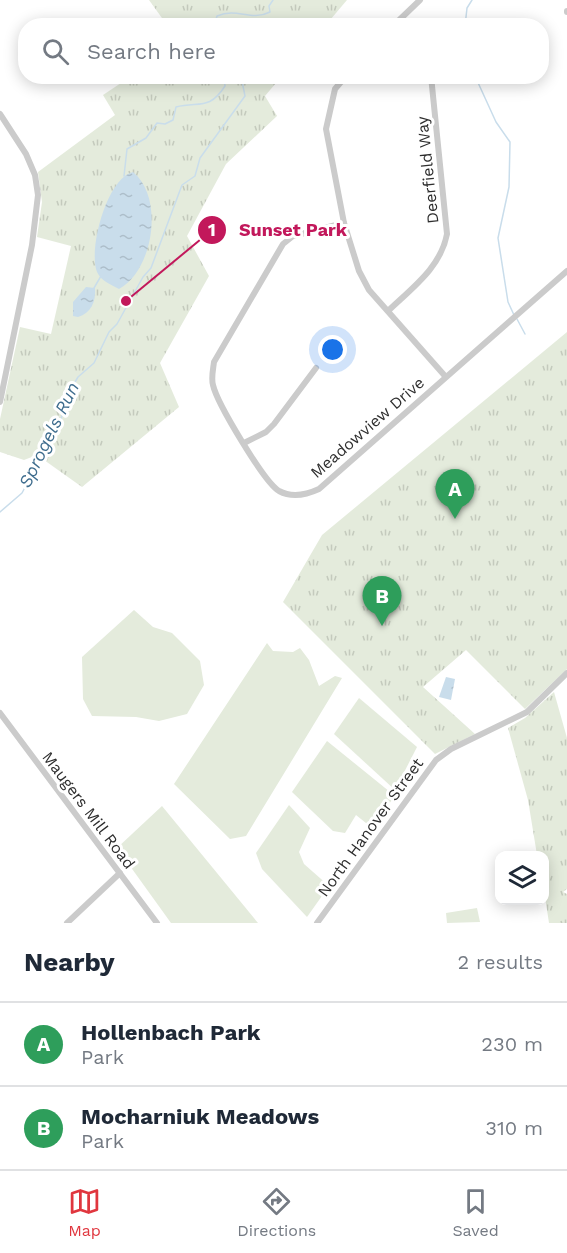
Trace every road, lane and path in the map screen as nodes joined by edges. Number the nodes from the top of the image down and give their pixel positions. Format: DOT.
graph roads {
  1 [pos="420,0"];
  2 [pos="401,18"];
  3 [pos="339,84"];
  4 [pos="432,84"];
  5 [pos="0,114"];
  6 [pos="344,223"];
  7 [pos="567,271"];
  8 [pos="389,310"];
  9 [pos="316,368"];
  10 [pos="445,376"];
  11 [pos="0,402"];
  12 [pos="244,443"];
  13 [pos="567,673"];
  14 [pos="0,713"];
  15 [pos="120,873"];
  16 [pos="67,923"];
  17 [pos="157,923"];
  18 [pos="317,923"];
  1 -- 2 [label="street"];
  3 -- 6 [label="street"];
  4 -- 8 [label="street, Deerfield Way"];
  5 -- 11 [label="street"];
  6 -- 8 [label="street"];
  6 -- 12 [label="street, Meadowview Drive"];
  7 -- 10 [label="street, Meadowview Drive"];
  8 -- 10 [label="street"];
  9 -- 12 [label="street"];
  10 -- 12 [label="street, Meadowview Drive"];
  13 -- 18 [label="street, North Hanover Street"];
  14 -- 15 [label="street, Maugers Mill Road"];
  15 -- 16 [label="street"];
  15 -- 17 [label="street, Maugers Mill Road"];
}
